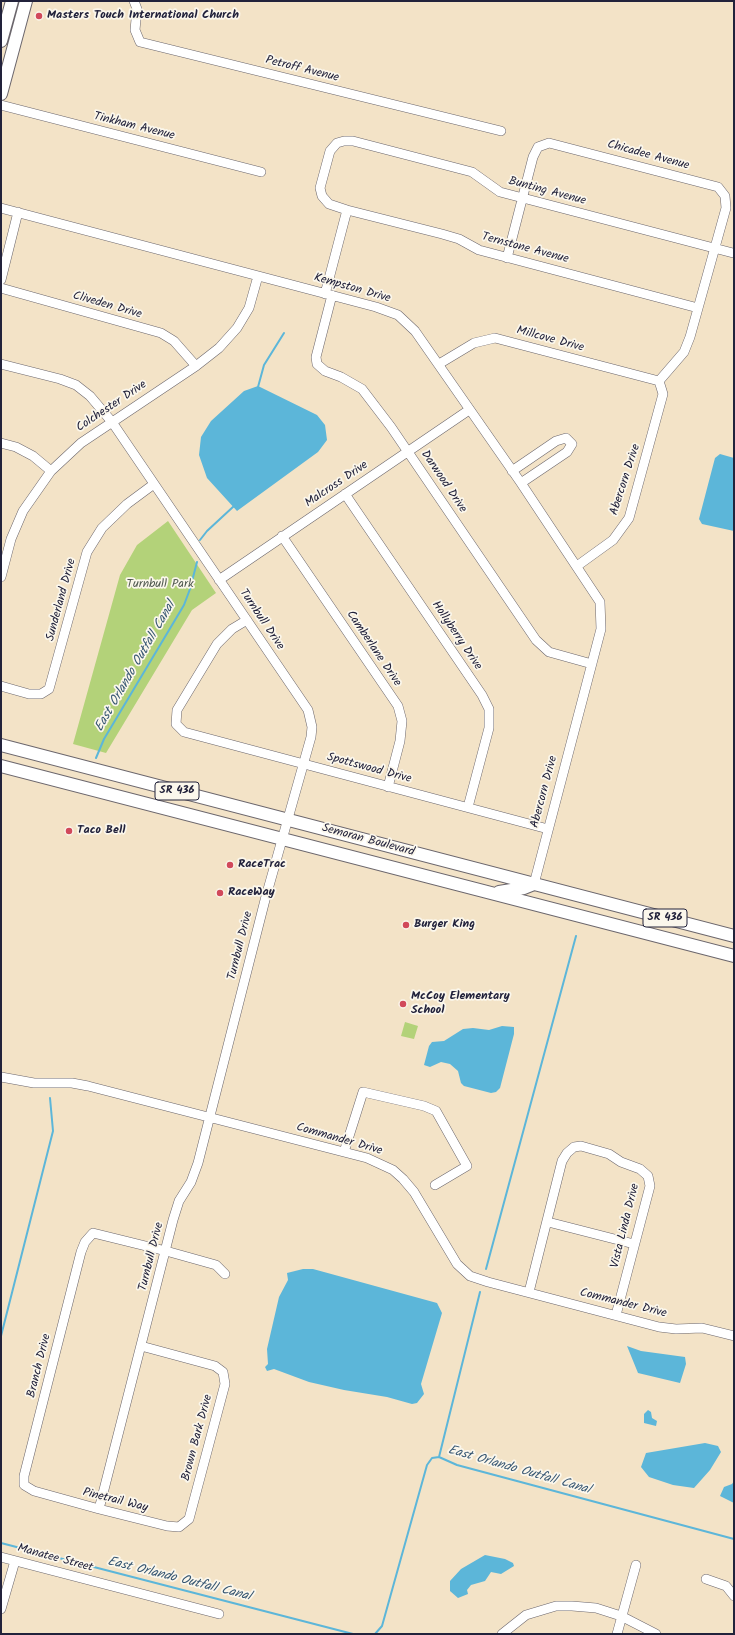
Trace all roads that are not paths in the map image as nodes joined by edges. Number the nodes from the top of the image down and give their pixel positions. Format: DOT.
graph roads {
  1 [pos="12,1"];
  2 [pos="26,1"];
  3 [pos="134,1"];
  4 [pos="1,40"];
  5 [pos="1,77"];
  6 [pos="1,94"];
  7 [pos="1,105"];
  8 [pos="501,131"];
  9 [pos="338,143"];
  10 [pos="261,172"];
  11 [pos="523,198"];
  12 [pos="1,208"];
  13 [pos="347,210"];
  14 [pos="18,212"];
  15 [pos="715,248"];
  16 [pos="733,254"];
  17 [pos="507,258"];
  18 [pos="258,276"];
  19 [pos="1,280"];
  20 [pos="1,288"];
  21 [pos="329,294"];
  22 [pos="698,308"];
  23 [pos="1,364"];
  24 [pos="439,364"];
  25 [pos="196,366"];
  26 [pos="659,381"];
  27 [pos="469,410"];
  28 [pos="112,422"];
  29 [pos="1,443"];
  30 [pos="407,452"];
  31 [pos="51,471"];
  32 [pos="512,471"];
  33 [pos="521,483"];
  34 [pos="154,484"];
  35 [pos="345,494"];
  36 [pos="282,536"];
  37 [pos="577,566"];
  38 [pos="1,577"];
  39 [pos="219,580"];
  40 [pos="247,620"];
  41 [pos="592,664"];
  42 [pos="1,686"];
  43 [pos="1,745"];
  44 [pos="304,764"];
  45 [pos="1,766"];
  46 [pos="96,770"];
  47 [pos="56,780"];
  48 [pos="388,787"];
  49 [pos="468,807"];
  50 [pos="288,820"];
  51 [pos="548,829"];
  52 [pos="283,839"];
  53 [pos="534,884"];
  54 [pos="490,892"];
  55 [pos="574,895"];
  56 [pos="532,904"];
  57 [pos="734,936"];
  58 [pos="734,956"];
  59 [pos="1,1077"];
  60 [pos="210,1118"];
  61 [pos="344,1152"];
  62 [pos="435,1185"];
  63 [pos="548,1222"];
  64 [pos="634,1244"];
  65 [pos="166,1250"];
  66 [pos="225,1274"];
  67 [pos="529,1292"];
  68 [pos="616,1315"];
  69 [pos="734,1336"];
  70 [pos="141,1346"];
  71 [pos="34,1491"];
  72 [pos="99,1509"];
  73 [pos="189,1519"];
  74 [pos="1,1557"];
  75 [pos="16,1561"];
  76 [pos="636,1565"];
  77 [pos="706,1579"];
  78 [pos="734,1596"];
  79 [pos="1,1609"];
  80 [pos="219,1614"];
  81 [pos="622,1616"];
  82 [pos="502,1634"];
  83 [pos="617,1634"];
  84 [pos="656,1634"];
  1 -- 4 [label="main road"];
  2 -- 6 [label="main road"];
  3 -- 8 [label="street, Petroff Avenue"];
  4 -- 5 [label="main road"];
  7 -- 10 [label="street, Tinkham Avenue"];
  9 -- 11 [label="street, Bunting Avenue"];
  9 -- 13 [label="street, Ternstone Avenue"];
  11 -- 15 [label="street, Bunting Avenue"];
  11 -- 15 [label="street, Chicadee Avenue"];
  11 -- 17 [label="street"];
  12 -- 14 [label="street, Kempston Drive"];
  13 -- 17 [label="street, Ternstone Avenue"];
  13 -- 21 [label="street, Darwood Drive"];
  14 -- 18 [label="street, Kempston Drive"];
  14 -- 19 [label="street"];
  15 -- 16 [label="street, Bunting Avenue"];
  15 -- 22 [label="street"];
  17 -- 22 [label="street, Ternstone Avenue"];
  18 -- 21 [label="street, Kempston Drive"];
  18 -- 25 [label="street, Colchester Drive"];
  20 -- 25 [label="street, Cliveden Drive"];
  21 -- 24 [label="street, Kempston Drive"];
  21 -- 30 [label="street, Darwood Drive"];
  22 -- 26 [label="street"];
  23 -- 28 [label="street, Turnbull Drive"];
  24 -- 26 [label="street, Millcove Drive"];
  24 -- 27 [label="street, Kempston Drive"];
  25 -- 28 [label="street, Colchester Drive"];
  26 -- 37 [label="street, Abercorn Drive"];
  27 -- 30 [label="street, Malcross Drive"];
  27 -- 32 [label="street, Kempston Drive"];
  28 -- 31 [label="street, Colchester Drive"];
  28 -- 34 [label="street, Turnbull Drive"];
  29 -- 31 [label="street"];
  30 -- 35 [label="street, Malcross Drive"];
  30 -- 41 [label="street, Darwood Drive"];
  31 -- 38 [label="street, Colchester Drive"];
  32 -- 33 [label="street, Kempston Drive"];
  32 -- 33 [label="street"];
  33 -- 37 [label="street, Kempston Drive"];
  34 -- 39 [label="street, Turnbull Drive"];
  34 -- 42 [label="street, Sunderland Drive"];
  35 -- 36 [label="street, Malcross Drive"];
  35 -- 49 [label="street, Hollyberry Drive"];
  36 -- 39 [label="street, Malcross Drive"];
  36 -- 48 [label="street, Camberlane Drive"];
  37 -- 41 [label="street, Abercorn Drive"];
  39 -- 40 [label="street, Turnbull Drive"];
  40 -- 44 [label="street, Turnbull Drive"];
  40 -- 44 [label="street, Spottswood Drive"];
  41 -- 51 [label="street, Abercorn Drive"];
  43 -- 46 [label="main road, Semoran Boulevard / SR 436"];
  44 -- 48 [label="street, Spottswood Drive"];
  44 -- 50 [label="street, Turnbull Drive"];
  45 -- 47 [label="main road, Semoran Boulevard / SR 436"];
  46 -- 47 [label="main road"];
  46 -- 50 [label="main road, Semoran Boulevard / SR 436"];
  47 -- 52 [label="main road, Semoran Boulevard / SR 436"];
  48 -- 49 [label="street, Spottswood Drive"];
  49 -- 51 [label="street, Spottswood Drive"];
  50 -- 52 [label="street, Turnbull Drive"];
  50 -- 53 [label="main road, Semoran Boulevard / SR 436"];
  51 -- 53 [label="street, Abercorn Drive"];
  52 -- 54 [label="main road, Semoran Boulevard / SR 436"];
  52 -- 60 [label="street, Turnbull Drive"];
  53 -- 54 [label="main road"];
  53 -- 55 [label="main road, Semoran Boulevard / SR 436"];
  54 -- 56 [label="main road, Semoran Boulevard / SR 436"];
  55 -- 56 [label="main road"];
  55 -- 57 [label="main road, Semoran Boulevard / SR 436"];
  56 -- 58 [label="main road, Semoran Boulevard / SR 436"];
  59 -- 60 [label="street, Commander Drive"];
  60 -- 61 [label="street, Commander Drive"];
  60 -- 65 [label="street, Turnbull Drive"];
  61 -- 62 [label="street"];
  61 -- 67 [label="street, Commander Drive"];
  63 -- 64 [label="street"];
  63 -- 64 [label="street, Vista Linda Drive"];
  63 -- 67 [label="street"];
  64 -- 68 [label="street, Vista Linda Drive"];
  65 -- 66 [label="street"];
  65 -- 70 [label="street, Turnbull Drive"];
  65 -- 71 [label="street, Branch Drive"];
  67 -- 68 [label="street, Commander Drive"];
  68 -- 69 [label="street, Commander Drive"];
  70 -- 72 [label="street, Turnbull Drive"];
  70 -- 73 [label="street, Brown Bark Drive"];
  71 -- 72 [label="street, Pinetrail Way"];
  72 -- 73 [label="street, Pinetrail Way"];
  74 -- 75 [label="street, Manatee Street"];
  75 -- 79 [label="street"];
  75 -- 80 [label="street, Manatee Street"];
  76 -- 81 [label="street"];
  77 -- 78 [label="street"];
  81 -- 82 [label="street"];
  81 -- 83 [label="street"];
  81 -- 84 [label="street"];
}
